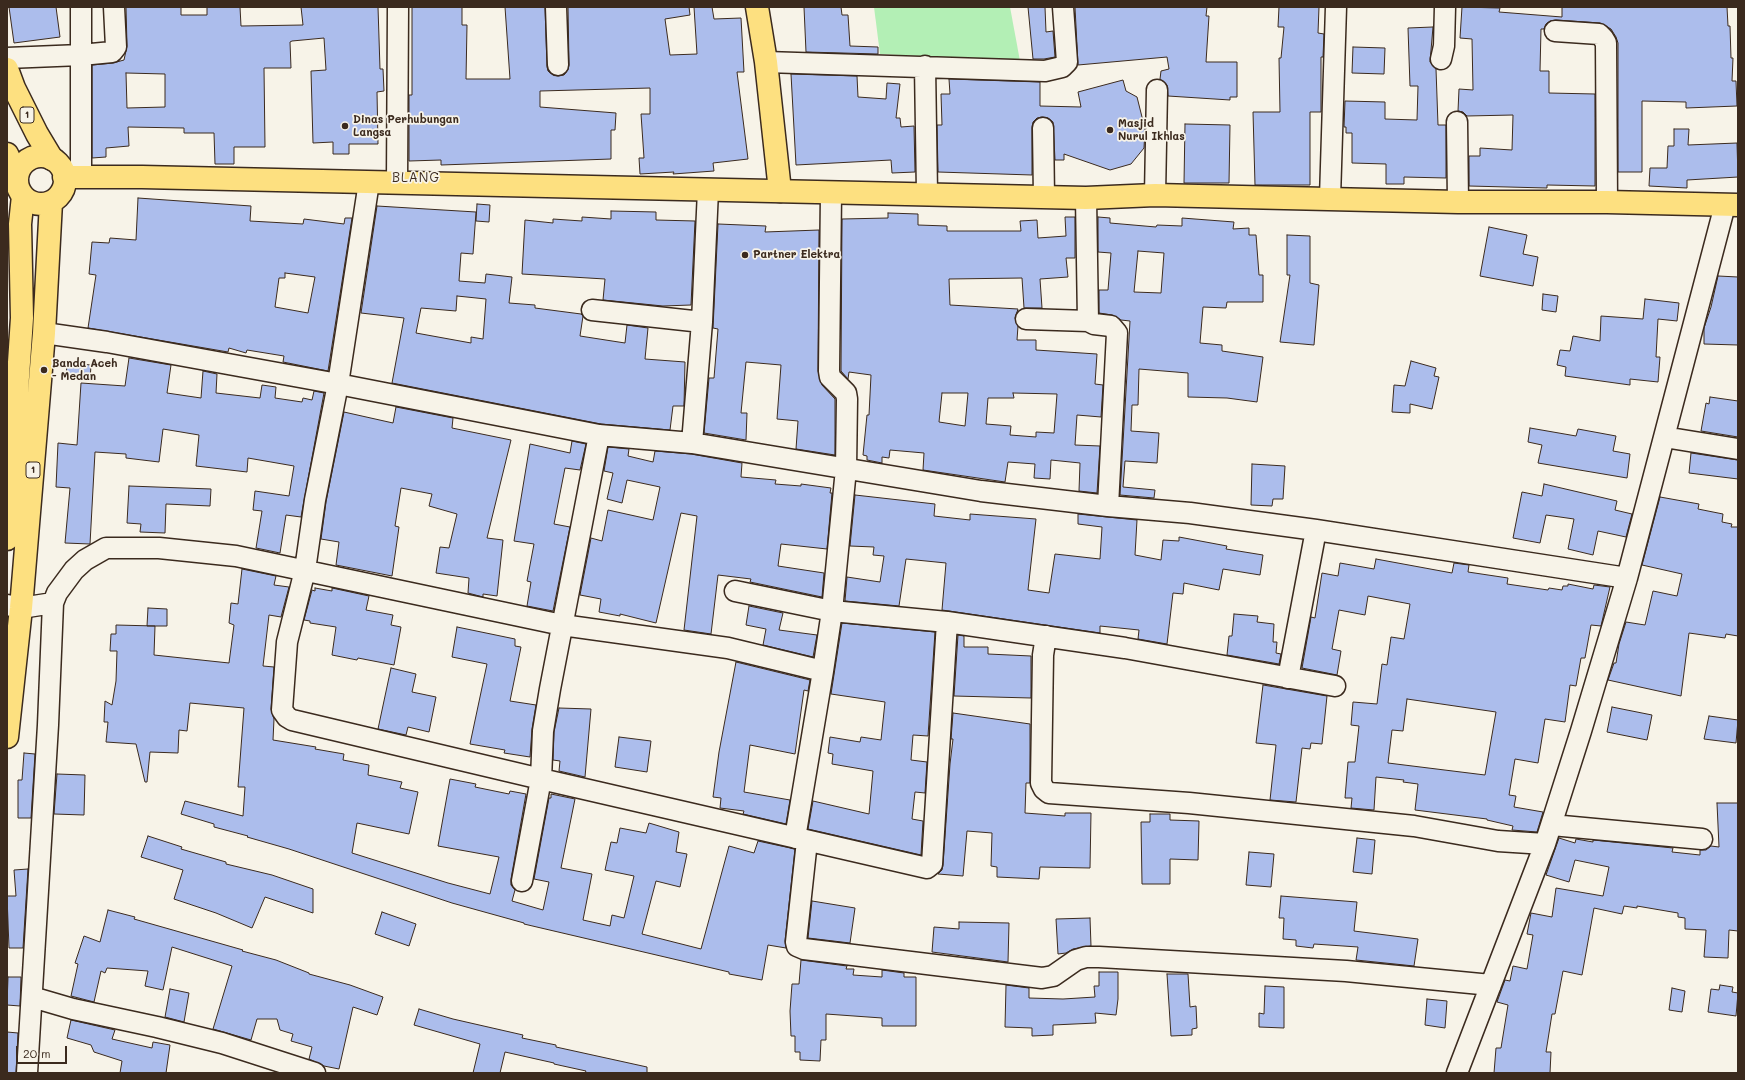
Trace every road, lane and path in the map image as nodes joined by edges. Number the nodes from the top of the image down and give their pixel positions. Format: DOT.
graph roads {
  1 [pos="81,7"];
  2 [pos="114,7"];
  3 [pos="398,7"];
  4 [pos="556,7"];
  5 [pos="757,7"];
  6 [pos="1063,7"];
  7 [pos="1336,7"];
  8 [pos="1445,7"];
  9 [pos="1555,31"];
  10 [pos="81,55"];
  11 [pos="7,58"];
  12 [pos="1441,59"];
  13 [pos="766,62"];
  14 [pos="558,65"];
  15 [pos="925,66"];
  16 [pos="7,69"];
  17 [pos="1158,90"];
  18 [pos="1457,122"];
  19 [pos="1043,128"];
  20 [pos="7,154"];
  21 [pos="52,159"];
  22 [pos="72,177"];
  23 [pos="369,182"];
  24 [pos="397,182"];
  25 [pos="16,184"];
  26 [pos="708,190"];
  27 [pos="780,191"];
  28 [pos="831,193"];
  29 [pos="927,194"];
  30 [pos="1155,195"];
  31 [pos="1044,197"];
  32 [pos="1086,198"];
  33 [pos="1330,198"];
  34 [pos="51,202"];
  35 [pos="1458,202"];
  36 [pos="1607,202"];
  37 [pos="1731,205"];
  38 [pos="592,310"];
  39 [pos="14,318"];
  40 [pos="1026,319"];
  41 [pos="1088,321"];
  42 [pos="702,322"];
  43 [pos="44,333"];
  44 [pos="338,384"];
  45 [pos="599,435"];
  46 [pos="1664,437"];
  47 [pos="692,443"];
  48 [pos="1738,449"];
  49 [pos="846,469"];
  50 [pos="1108,506"];
  51 [pos="1316,530"];
  52 [pos="7,539"];
  53 [pos="305,570"];
  54 [pos="1627,578"];
  55 [pos="735,592"];
  56 [pos="53,603"];
  57 [pos="14,606"];
  58 [pos="832,611"];
  59 [pos="947,622"];
  60 [pos="562,625"];
  61 [pos="1046,636"];
  62 [pos="823,671"];
  63 [pos="1288,678"];
  64 [pos="1335,686"];
  65 [pos="7,737"];
  66 [pos="541,779"];
  67 [pos="1552,825"];
  68 [pos="1702,839"];
  69 [pos="801,840"];
  70 [pos="1545,844"];
  71 [pos="522,881"];
  72 [pos="1491,985"];
  73 [pos="32,997"];
  74 [pos="27,1073"];
  75 [pos="315,1073"];
  76 [pos="1457,1073"];
  1 -- 10 [label="street"];
  2 -- 10 [label="street"];
  3 -- 24 [label="street"];
  4 -- 14 [label="street"];
  5 -- 13 [label="main road"];
  6 -- 15 [label="street"];
  7 -- 33 [label="street"];
  8 -- 12 [label="street"];
  9 -- 36 [label="street"];
  10 -- 11 [label="street"];
  10 -- 22 [label="street"];
  13 -- 15 [label="street"];
  13 -- 27 [label="main road"];
  15 -- 29 [label="street"];
  16 -- 21 [label="main road, 1"];
  17 -- 30 [label="street"];
  18 -- 35 [label="street"];
  19 -- 31 [label="street"];
  20 -- 25 [label="main road"];
  21 -- 22 [label="main road"];
  21 -- 25 [label="main road"];
  22 -- 23 [label="main road"];
  22 -- 34 [label="main road"];
  23 -- 24 [label="main road"];
  23 -- 44 [label="street"];
  24 -- 26 [label="main road"];
  25 -- 34 [label="main road"];
  25 -- 39 [label="main road, 1"];
  26 -- 27 [label="main road"];
  26 -- 42 [label="street"];
  27 -- 28 [label="main road"];
  28 -- 29 [label="main road"];
  28 -- 49 [label="street"];
  29 -- 31 [label="main road"];
  30 -- 32 [label="main road"];
  30 -- 33 [label="main road"];
  31 -- 32 [label="main road"];
  32 -- 41 [label="street"];
  33 -- 35 [label="main road"];
  34 -- 43 [label="main road, 1"];
  35 -- 36 [label="main road"];
  36 -- 37 [label="main road"];
  37 -- 46 [label="street"];
  38 -- 42 [label="street"];
  39 -- 52 [label="main road, 1"];
  40 -- 41 [label="street"];
  41 -- 50 [label="street"];
  42 -- 47 [label="street"];
  43 -- 44 [label="street"];
  43 -- 57 [label="main road, 1"];
  44 -- 45 [label="street"];
  44 -- 53 [label="street"];
  45 -- 47 [label="street"];
  45 -- 60 [label="street"];
  46 -- 48 [label="street"];
  46 -- 54 [label="street"];
  47 -- 49 [label="street"];
  49 -- 50 [label="street"];
  49 -- 58 [label="street"];
  50 -- 51 [label="street"];
  51 -- 54 [label="street"];
  51 -- 63 [label="street"];
  53 -- 56 [label="street"];
  53 -- 60 [label="street"];
  53 -- 66 [label="street"];
  54 -- 67 [label="street"];
  55 -- 58 [label="street"];
  56 -- 57 [label="street"];
  56 -- 73 [label="street"];
  57 -- 65 [label="main road, 1"];
  58 -- 59 [label="street"];
  58 -- 62 [label="street"];
  59 -- 61 [label="street"];
  59 -- 69 [label="street"];
  60 -- 62 [label="street"];
  60 -- 66 [label="street"];
  61 -- 63 [label="street"];
  61 -- 70 [label="street"];
  62 -- 69 [label="street"];
  63 -- 64 [label="street"];
  66 -- 69 [label="street"];
  66 -- 71 [label="street"];
  67 -- 68 [label="street"];
  67 -- 70 [label="street"];
  69 -- 72 [label="street"];
  70 -- 72 [label="street"];
  72 -- 76 [label="street"];
  73 -- 74 [label="street"];
  73 -- 75 [label="street"];
}
